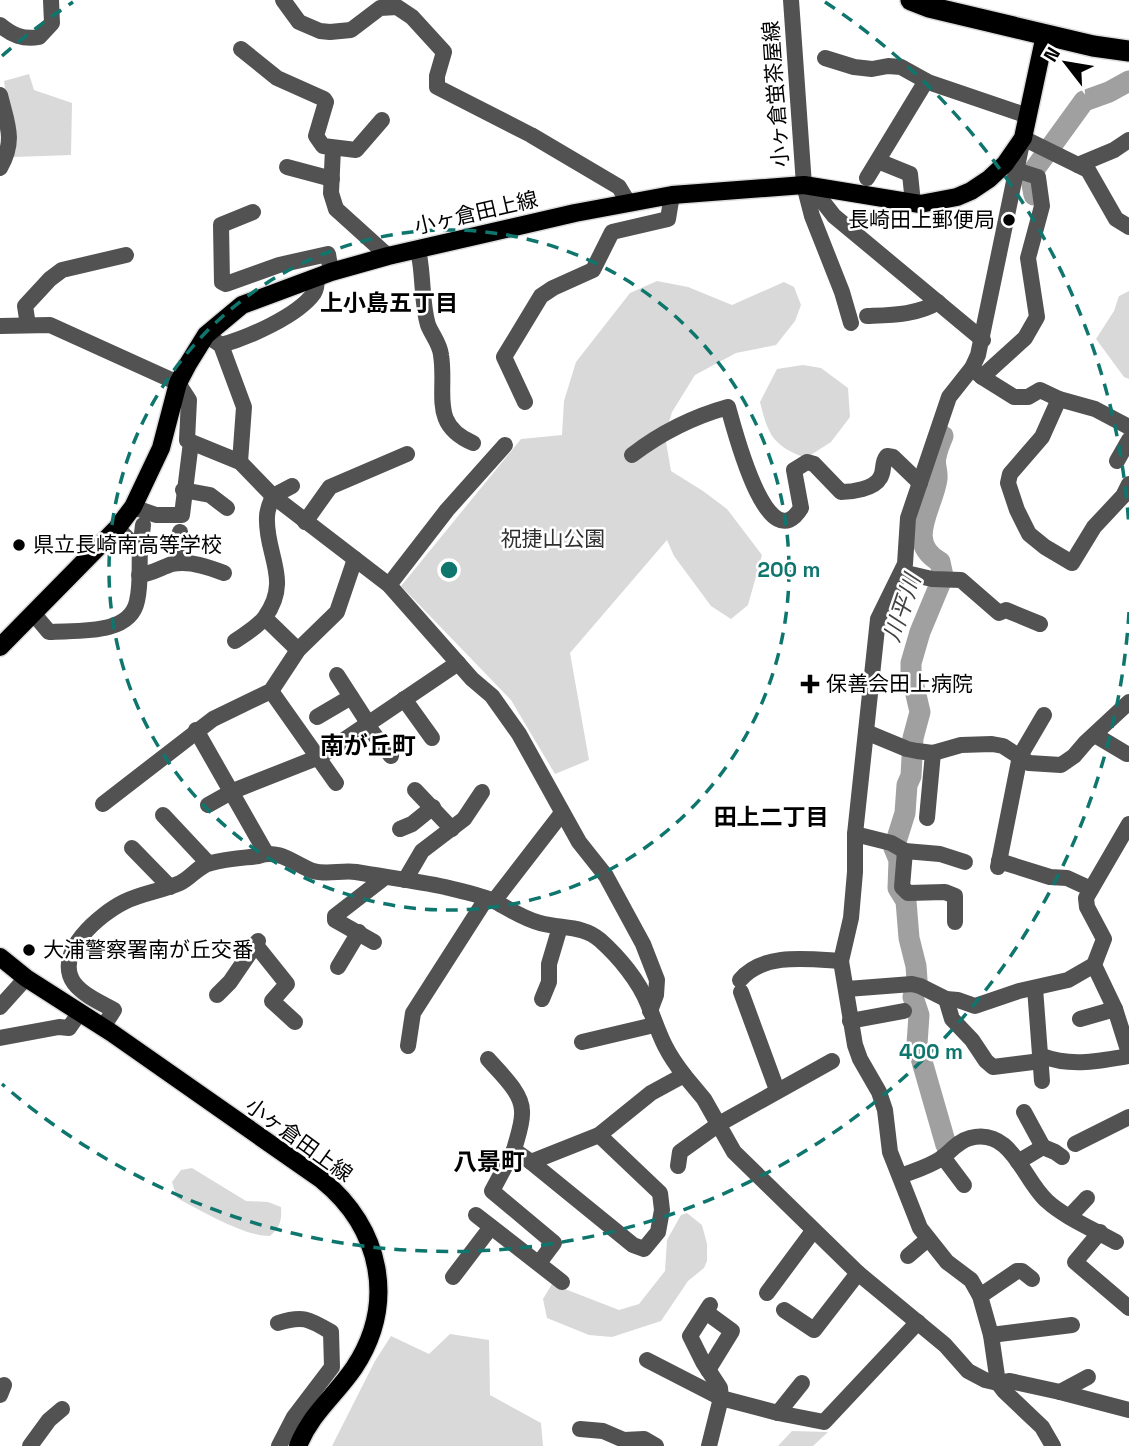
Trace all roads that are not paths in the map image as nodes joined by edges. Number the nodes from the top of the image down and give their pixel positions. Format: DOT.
graph roads {
  1 [pos="51,0"];
  2 [pos="283,0"];
  3 [pos="791,0"];
  4 [pos="911,0"];
  5 [pos="972,8"];
  6 [pos="0,25"];
  7 [pos="1045,35"];
  8 [pos="241,49"];
  9 [pos="1129,51"];
  10 [pos="825,58"];
  11 [pos="926,81"];
  12 [pos="0,99"];
  13 [pos="1028,116"];
  14 [pos="382,120"];
  15 [pos="1023,138"];
  16 [pos="1129,140"];
  17 [pos="332,148"];
  18 [pos="878,161"];
  19 [pos="1,163"];
  20 [pos="1079,165"];
  21 [pos="287,167"];
  22 [pos="1016,170"];
  23 [pos="867,178"];
  24 [pos="331,179"];
  25 [pos="811,187"];
  26 [pos="672,195"];
  27 [pos="628,202"];
  28 [pos="913,203"];
  29 [pos="253,212"];
  30 [pos="1129,227"];
  31 [pos="418,250"];
  32 [pos="126,255"];
  33 [pos="388,256"];
  34 [pos="324,274"];
  35 [pos="938,302"];
  36 [pos="867,316"];
  37 [pos="851,323"];
  38 [pos="28,325"];
  39 [pos="0,326"];
  40 [pos="214,340"];
  41 [pos="983,340"];
  42 [pos="977,372"];
  43 [pos="178,383"];
  44 [pos="1059,400"];
  45 [pos="525,402"];
  46 [pos="1129,427"];
  47 [pos="1129,440"];
  48 [pos="191,442"];
  49 [pos="473,443"];
  50 [pos="505,445"];
  51 [pos="407,454"];
  52 [pos="632,455"];
  53 [pos="1117,461"];
  54 [pos="240,462"];
  55 [pos="920,483"];
  56 [pos="1129,484"];
  57 [pos="292,486"];
  58 [pos="183,491"];
  59 [pos="273,496"];
  60 [pos="133,507"];
  61 [pos="227,508"];
  62 [pos="305,522"];
  63 [pos="144,525"];
  64 [pos="117,528"];
  65 [pos="180,532"];
  66 [pos="140,551"];
  67 [pos="355,559"];
  68 [pos="185,563"];
  69 [pos="902,572"];
  70 [pos="224,573"];
  71 [pos="139,575"];
  72 [pos="389,585"];
  73 [pos="33,613"];
  74 [pos="265,618"];
  75 [pos="1040,624"];
  76 [pos="235,641"];
  77 [pos="0,647"];
  78 [pos="298,650"];
  79 [pos="458,663"];
  80 [pos="337,675"];
  81 [pos="271,691"];
  82 [pos="351,697"];
  83 [pos="404,699"];
  84 [pos="1129,702"];
  85 [pos="1044,715"];
  86 [pos="317,717"];
  87 [pos="367,723"];
  88 [pos="196,730"];
  89 [pos="866,732"];
  90 [pos="1095,735"];
  91 [pos="432,738"];
  92 [pos="919,751"];
  93 [pos="1127,754"];
  94 [pos="1020,755"];
  95 [pos="319,757"];
  96 [pos="391,757"];
  97 [pos="336,783"];
  98 [pos="415,790"];
  99 [pos="233,791"];
  100 [pos="482,792"];
  101 [pos="103,804"];
  102 [pos="208,805"];
  103 [pos="433,807"];
  104 [pos="562,813"];
  105 [pos="163,815"];
  106 [pos="928,818"];
  107 [pos="1129,824"];
  108 [pos="400,829"];
  109 [pos="452,829"];
  110 [pos="855,834"];
  111 [pos="898,847"];
  112 [pos="132,848"];
  113 [pos="266,853"];
  114 [pos="208,863"];
  115 [pos="965,863"];
  116 [pos="384,878"];
  117 [pos="405,880"];
  118 [pos="170,887"];
  119 [pos="1091,889"];
  120 [pos="490,900"];
  121 [pos="955,922"];
  122 [pos="560,927"];
  123 [pos="359,932"];
  124 [pos="374,942"];
  125 [pos="0,957"];
  126 [pos="841,961"];
  127 [pos="1094,965"];
  128 [pos="338,967"];
  129 [pos="26,978"];
  130 [pos="1035,988"];
  131 [pos="846,989"];
  132 [pos="217,995"];
  133 [pos="542,999"];
  134 [pos="946,999"];
  135 [pos="0,1007"];
  136 [pos="1115,1009"];
  137 [pos="80,1012"];
  138 [pos="898,1016"];
  139 [pos="652,1018"];
  140 [pos="1080,1019"];
  141 [pos="850,1021"];
  142 [pos="295,1022"];
  143 [pos="103,1027"];
  144 [pos="0,1038"];
  145 [pos="582,1042"];
  146 [pos="408,1046"];
  147 [pos="1129,1054"];
  148 [pos="1041,1058"];
  149 [pos="488,1059"];
  150 [pos="832,1061"];
  151 [pos="684,1075"];
  152 [pos="1042,1081"];
  153 [pos="777,1090"];
  154 [pos="1024,1112"];
  155 [pos="1129,1117"];
  156 [pos="719,1124"];
  157 [pos="598,1135"];
  158 [pos="1075,1144"];
  159 [pos="1043,1147"];
  160 [pos="514,1150"];
  161 [pos="943,1157"];
  162 [pos="1062,1157"];
  163 [pos="1018,1161"];
  164 [pos="531,1162"];
  165 [pos="678,1166"];
  166 [pos="900,1176"];
  167 [pos="964,1185"];
  168 [pos="1087,1198"];
  169 [pos="475,1215"];
  170 [pos="1070,1216"];
  171 [pos="491,1227"];
  172 [pos="813,1231"];
  173 [pos="1100,1233"];
  174 [pos="928,1239"];
  175 [pos="1116,1242"];
  176 [pos="636,1246"];
  177 [pos="908,1256"];
  178 [pos="627,1261"];
  179 [pos="538,1263"];
  180 [pos="858,1273"];
  181 [pos="453,1277"];
  182 [pos="1032,1279"];
  183 [pos="562,1282"];
  184 [pos="767,1293"];
  185 [pos="980,1296"];
  186 [pos="1129,1308"];
  187 [pos="784,1310"];
  188 [pos="918,1322"];
  189 [pos="278,1323"];
  190 [pos="1072,1325"];
  191 [pos="991,1335"];
  192 [pos="647,1360"];
  193 [pos="708,1370"];
  194 [pos="1088,1377"];
  195 [pos="998,1382"];
  196 [pos="802,1383"];
  197 [pos="1060,1392"];
  198 [pos="721,1398"];
  199 [pos="62,1409"];
  200 [pos="1129,1410"];
  201 [pos="778,1413"];
  202 [pos="580,1429"];
  203 [pos="1053,1445"];
  204 [pos="30,1446"];
  205 [pos="279,1446"];
  206 [pos="298,1446"];
  207 [pos="656,1446"];
  208 [pos="709,1446"];
  1 -- 6 [label="street"];
  2 -- 27 [label="street"];
  3 -- 25 [label="street, 小ヶ倉蛍茶屋線"];
  4 -- 5 [label="highway"];
  5 -- 7 [label="highway"];
  7 -- 9 [label="highway"];
  7 -- 13 [label="main road, 小ヶ倉田上線"];
  8 -- 17 [label="street"];
  10 -- 11 [label="street"];
  11 -- 13 [label="street"];
  11 -- 18 [label="street"];
  12 -- 19 [label="street"];
  13 -- 15 [label="main road, 小ヶ倉田上線"];
  14 -- 17 [label="street"];
  15 -- 20 [label="street"];
  15 -- 22 [label="street"];
  15 -- 28 [label="main road, 小ヶ倉田上線"];
  16 -- 20 [label="street"];
  17 -- 24 [label="street"];
  18 -- 23 [label="street"];
  18 -- 28 [label="street"];
  20 -- 30 [label="street"];
  21 -- 24 [label="street"];
  22 -- 41 [label="street"];
  22 -- 42 [label="street"];
  24 -- 33 [label="street"];
  25 -- 26 [label="main road, 小ヶ倉田上線"];
  25 -- 28 [label="main road, 小ヶ倉田上線"];
  25 -- 35 [label="street"];
  25 -- 37 [label="street, 小ヶ倉蛍茶屋線"];
  26 -- 27 [label="main road, 小ヶ倉田上線"];
  26 -- 45 [label="street"];
  27 -- 31 [label="main road, 小ヶ倉田上線"];
  29 -- 34 [label="street"];
  31 -- 33 [label="main road, 小ヶ倉田上線"];
  31 -- 49 [label="street"];
  32 -- 38 [label="street"];
  33 -- 34 [label="main road, 小ヶ倉田上線"];
  34 -- 40 [label="main road, 小ヶ倉田上線"];
  34 -- 40 [label="street"];
  35 -- 36 [label="street"];
  35 -- 41 [label="street"];
  38 -- 39 [label="street"];
  38 -- 43 [label="street"];
  40 -- 43 [label="main road, 小ヶ倉田上線"];
  40 -- 54 [label="street"];
  41 -- 42 [label="street"];
  42 -- 44 [label="street"];
  42 -- 55 [label="street"];
  43 -- 48 [label="street"];
  43 -- 60 [label="main road, 小ヶ倉田上線"];
  44 -- 46 [label="street"];
  44 -- 56 [label="street"];
  47 -- 53 [label="street"];
  48 -- 54 [label="street"];
  48 -- 58 [label="street"];
  50 -- 72 [label="street"];
  51 -- 62 [label="street"];
  52 -- 55 [label="street"];
  54 -- 59 [label="street"];
  55 -- 69 [label="street"];
  57 -- 59 [label="street"];
  58 -- 60 [label="street"];
  58 -- 61 [label="street"];
  59 -- 62 [label="street"];
  59 -- 74 [label="street"];
  60 -- 64 [label="main road, 小ヶ倉田上線"];
  62 -- 67 [label="street"];
  63 -- 66 [label="street"];
  64 -- 66 [label="street"];
  64 -- 73 [label="main road, 小ヶ倉田上線"];
  65 -- 68 [label="street"];
  66 -- 71 [label="street"];
  67 -- 72 [label="street"];
  67 -- 78 [label="street"];
  68 -- 70 [label="street"];
  68 -- 71 [label="street"];
  69 -- 75 [label="street"];
  69 -- 89 [label="street"];
  71 -- 73 [label="street"];
  72 -- 79 [label="street"];
  73 -- 77 [label="main road, 小ヶ倉田上線"];
  74 -- 76 [label="street"];
  74 -- 78 [label="street"];
  78 -- 81 [label="street"];
  79 -- 83 [label="street"];
  79 -- 104 [label="street"];
  80 -- 82 [label="street"];
  81 -- 88 [label="street"];
  81 -- 95 [label="street"];
  82 -- 86 [label="street"];
  82 -- 87 [label="street"];
  83 -- 87 [label="street"];
  83 -- 91 [label="street"];
  84 -- 90 [label="street"];
  85 -- 94 [label="street"];
  87 -- 95 [label="street"];
  87 -- 96 [label="street"];
  88 -- 99 [label="street"];
  88 -- 101 [label="street"];
  89 -- 92 [label="street"];
  89 -- 110 [label="street"];
  90 -- 93 [label="street"];
  90 -- 94 [label="street"];
  92 -- 94 [label="street"];
  92 -- 106 [label="street"];
  94 -- 119 [label="street"];
  95 -- 97 [label="street"];
  95 -- 99 [label="street"];
  98 -- 103 [label="street"];
  99 -- 102 [label="street"];
  99 -- 113 [label="street"];
  100 -- 109 [label="street"];
  103 -- 108 [label="street"];
  103 -- 109 [label="street"];
  104 -- 120 [label="street"];
  104 -- 139 [label="street"];
  105 -- 114 [label="street"];
  107 -- 119 [label="street"];
  109 -- 117 [label="street"];
  110 -- 111 [label="street"];
  110 -- 126 [label="street"];
  111 -- 115 [label="street"];
  111 -- 121 [label="street"];
  112 -- 118 [label="street"];
  113 -- 114 [label="street"];
  113 -- 116 [label="street"];
  114 -- 118 [label="street"];
  116 -- 117 [label="street"];
  116 -- 123 [label="street"];
  117 -- 120 [label="street"];
  118 -- 143 [label="street"];
  119 -- 127 [label="street"];
  120 -- 122 [label="street"];
  120 -- 146 [label="street"];
  122 -- 133 [label="street"];
  122 -- 139 [label="street"];
  123 -- 124 [label="street"];
  123 -- 128 [label="street"];
  125 -- 129 [label="main road, 小ヶ倉田上線"];
  126 -- 131 [label="street"];
  126 -- 153 [label="street"];
  127 -- 130 [label="street"];
  127 -- 136 [label="street"];
  129 -- 135 [label="street"];
  129 -- 137 [label="main road, 小ヶ倉田上線"];
  130 -- 134 [label="street"];
  130 -- 148 [label="street"];
  131 -- 134 [label="street"];
  131 -- 141 [label="street"];
  132 -- 142 [label="street"];
  134 -- 148 [label="street"];
  136 -- 140 [label="street"];
  136 -- 147 [label="street"];
  137 -- 143 [label="main road, 小ヶ倉田上線"];
  137 -- 144 [label="street"];
  138 -- 141 [label="street"];
  139 -- 145 [label="street"];
  139 -- 151 [label="street"];
  141 -- 166 [label="street"];
  143 -- 206 [label="main road, 小ヶ倉田上線"];
  147 -- 148 [label="street"];
  148 -- 152 [label="street"];
  149 -- 160 [label="street"];
  150 -- 153 [label="street"];
  151 -- 156 [label="street"];
  151 -- 157 [label="street"];
  153 -- 156 [label="street"];
  154 -- 159 [label="street"];
  155 -- 158 [label="street"];
  156 -- 165 [label="street"];
  156 -- 172 [label="street"];
  157 -- 164 [label="street"];
  157 -- 176 [label="street"];
  159 -- 162 [label="street"];
  159 -- 163 [label="street"];
  160 -- 164 [label="street"];
  160 -- 179 [label="street"];
  161 -- 163 [label="street"];
  161 -- 166 [label="street"];
  161 -- 167 [label="street"];
  163 -- 170 [label="street"];
  164 -- 176 [label="street"];
  166 -- 174 [label="street"];
  168 -- 170 [label="street"];
  169 -- 171 [label="street"];
  170 -- 173 [label="street"];
  171 -- 179 [label="street"];
  171 -- 181 [label="street"];
  172 -- 180 [label="street"];
  172 -- 184 [label="street"];
  173 -- 175 [label="street"];
  173 -- 186 [label="street"];
  174 -- 177 [label="street"];
  174 -- 185 [label="street"];
  176 -- 178 [label="street"];
  179 -- 183 [label="street"];
  180 -- 187 [label="street"];
  180 -- 188 [label="street"];
  182 -- 185 [label="street"];
  185 -- 191 [label="street"];
  188 -- 195 [label="street"];
  188 -- 201 [label="street"];
  189 -- 205 [label="street"];
  190 -- 191 [label="street"];
  191 -- 195 [label="street"];
  192 -- 198 [label="street"];
  193 -- 193 [label="street"];
  193 -- 198 [label="street"];
  194 -- 197 [label="street"];
  195 -- 197 [label="street"];
  195 -- 203 [label="street"];
  196 -- 201 [label="street"];
  197 -- 200 [label="street"];
  198 -- 201 [label="street"];
  198 -- 208 [label="street"];
  199 -- 204 [label="street"];
  202 -- 207 [label="street"];
}
